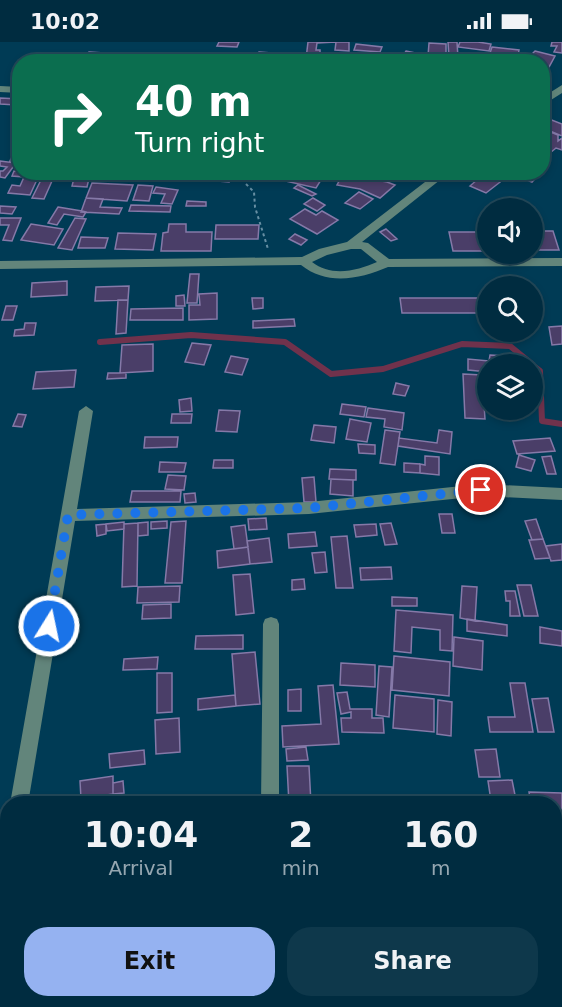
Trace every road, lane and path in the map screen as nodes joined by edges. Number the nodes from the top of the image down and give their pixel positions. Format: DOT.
graph roads {
  1 [pos="562,87"];
  2 [pos="550,96"];
  3 [pos="435,180"];
  4 [pos="246,184"];
  5 [pos="351,245"];
  6 [pos="270,261"];
  7 [pos="304,261"];
  8 [pos="562,262"];
  9 [pos="386,263"];
  10 [pos="0,266"];
  11 [pos="86,411"];
  12 [pos="562,494"];
  13 [pos="68,515"];
  14 [pos="271,624"];
  15 [pos="20,796"];
  16 [pos="270,796"];
  1 -- 2 [label="street"];
  3 -- 5 [label="street"];
  4 -- 6 [label="path"];
  5 -- 7 [label="street"];
  5 -- 9 [label="street"];
  6 -- 7 [label="street"];
  6 -- 10 [label="street"];
  7 -- 9 [label="street"];
  8 -- 9 [label="street"];
  11 -- 13 [label="street"];
  12 -- 13 [label="street"];
  13 -- 15 [label="street"];
  14 -- 16 [label="street"];
}
